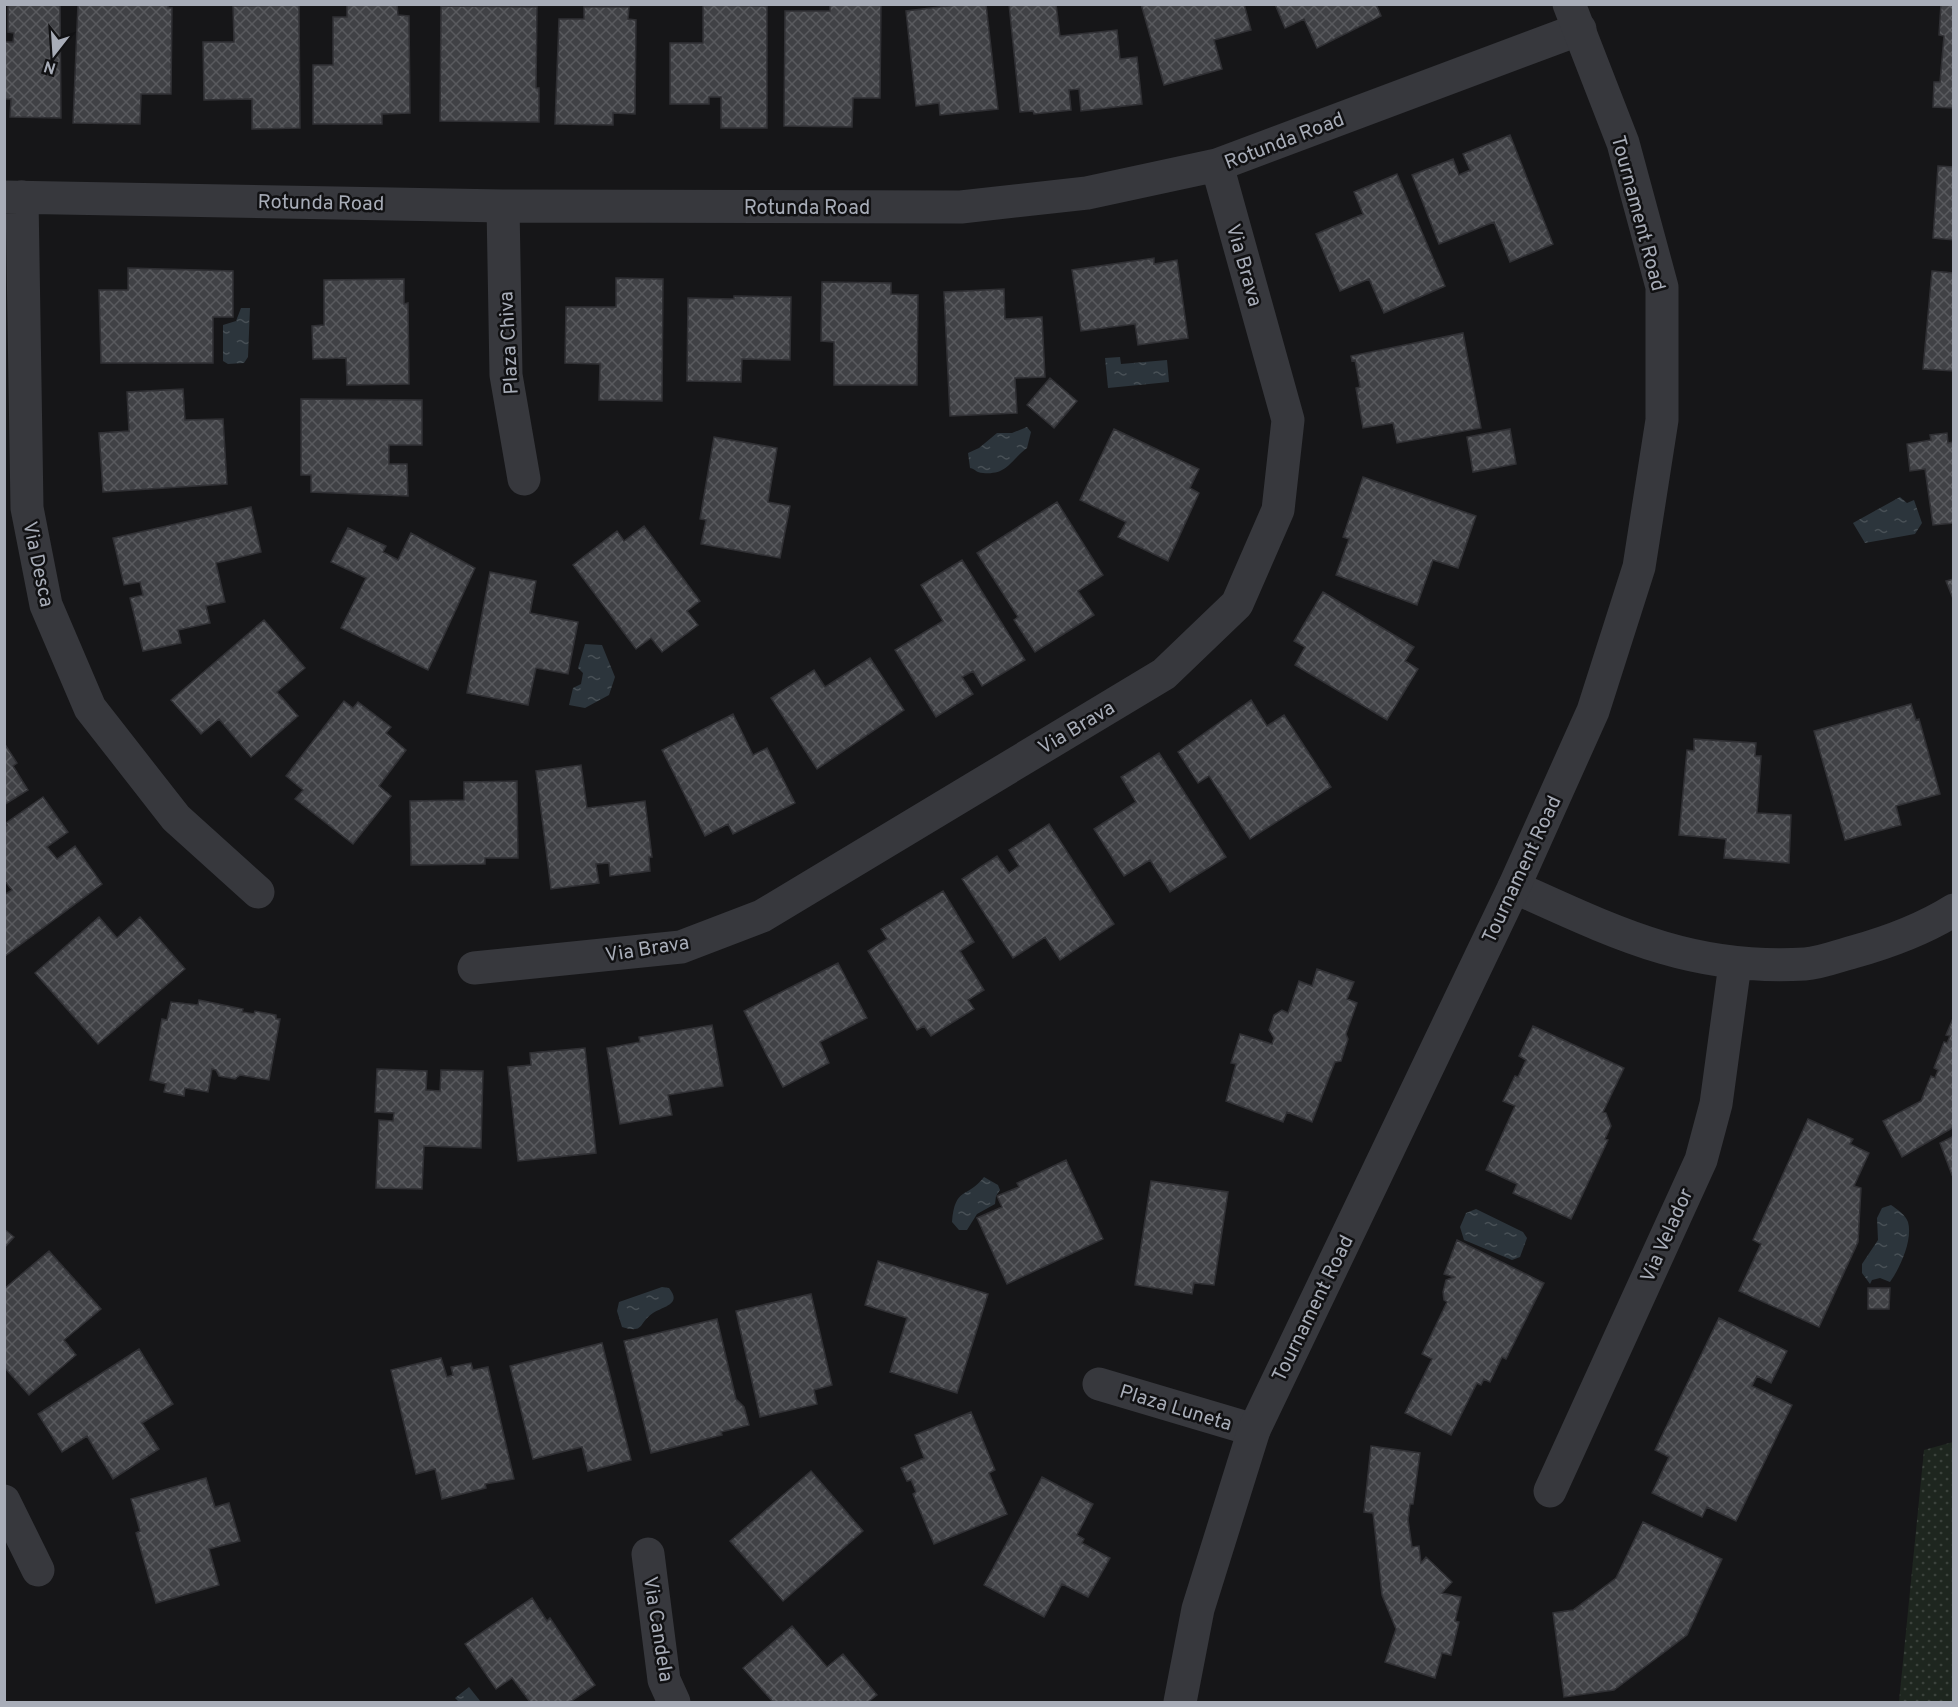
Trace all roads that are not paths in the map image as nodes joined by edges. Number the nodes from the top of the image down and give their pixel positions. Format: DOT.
graph roads {
  1 [pos="1574,17"];
  2 [pos="1217,165"];
  3 [pos="13,197"];
  4 [pos="503,206"];
  5 [pos="524,479"];
  6 [pos="1514,887"];
  7 [pos="258,892"];
  8 [pos="1953,910"];
  9 [pos="1735,964"];
  10 [pos="474,968"];
  11 [pos="1099,1384"];
  12 [pos="1254,1430"];
  13 [pos="1550,1491"];
  14 [pos="4,1500"];
  15 [pos="648,1554"];
  16 [pos="38,1570"];
  17 [pos="674,1702"];
  18 [pos="1180,1702"];
  1 -- 2 [label="street, Rotunda Road"];
  1 -- 6 [label="street, Tournament Road"];
  2 -- 4 [label="street, Rotunda Road"];
  2 -- 10 [label="street, Via Brava"];
  3 -- 4 [label="street, Rotunda Road"];
  3 -- 7 [label="street, Via Desca"];
  4 -- 5 [label="street, Plaza Chiva"];
  6 -- 9 [label="street"];
  6 -- 12 [label="street, Tournament Road"];
  8 -- 9 [label="street"];
  9 -- 13 [label="street, Via Velador"];
  11 -- 12 [label="street, Plaza Luneta"];
  12 -- 18 [label="street, Tournament Road"];
  14 -- 16 [label="street"];
  15 -- 17 [label="street, Via Candela"];
}
